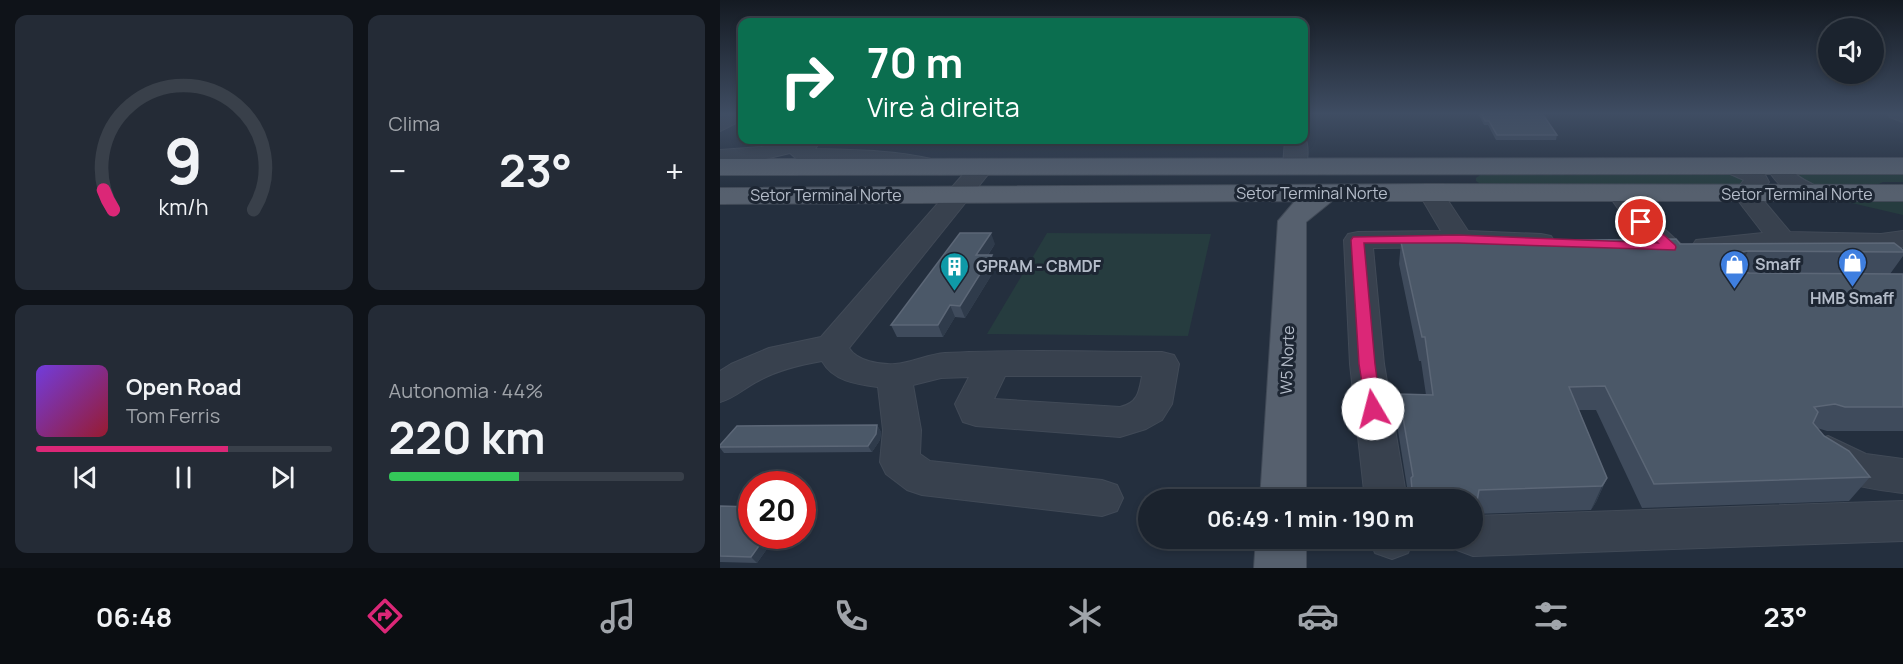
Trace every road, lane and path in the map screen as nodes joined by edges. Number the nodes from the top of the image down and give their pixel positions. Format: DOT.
graph roads {
  1 [pos="792,144"];
  2 [pos="807,144"];
  3 [pos="1296,144"];
  4 [pos="720,157"];
  5 [pos="1729,165"];
  6 [pos="1783,165"];
  7 [pos="1155,166"];
  8 [pos="1295,166"];
  9 [pos="1423,166"];
  10 [pos="1481,166"];
  11 [pos="1903,166"];
  12 [pos="720,167"];
  13 [pos="795,167"];
  14 [pos="845,167"];
  15 [pos="944,167"];
  16 [pos="982,167"];
  17 [pos="1108,167"];
  18 [pos="1430,192"];
  19 [pos="1488,192"];
  20 [pos="1149,193"];
  21 [pos="1256,193"];
  22 [pos="1325,193"];
  23 [pos="1619,193"];
  24 [pos="1903,193"];
  25 [pos="960,194"];
  26 [pos="1092,194"];
  27 [pos="1745,194"];
  28 [pos="1813,194"];
  29 [pos="815,195"];
  30 [pos="720,196"];
  31 [pos="753,196"];
  32 [pos="1292,221"];
  33 [pos="1458,239"];
  34 [pos="1903,239"];
  35 [pos="1782,240"];
  36 [pos="1564,243"];
  37 [pos="1635,246"];
  38 [pos="1678,255"];
  39 [pos="832,347"];
  40 [pos="994,364"];
  41 [pos="894,377"];
  42 [pos="720,389"];
  43 [pos="1818,446"];
  44 [pos="1903,476"];
  45 [pos="1283,489"];
  46 [pos="1384,489"];
  47 [pos="1102,498"];
  48 [pos="1903,521"];
  49 [pos="1483,536"];
  50 [pos="1281,549"];
  51 [pos="1280,568"];
  1 -- 4 [label="street"];
  2 -- 15 [label="street"];
  3 -- 8 [label="street"];
  5 -- 6 [label="main road, Setor Terminal Norte"];
  5 -- 10 [label="main road, Setor Terminal Norte"];
  5 -- 27 [label="street"];
  6 -- 11 [label="main road, Setor Terminal Norte"];
  6 -- 28 [label="street"];
  7 -- 8 [label="main road, Setor Terminal Norte"];
  7 -- 17 [label="main road, Setor Terminal Norte"];
  7 -- 20 [label="main road"];
  8 -- 9 [label="main road, Setor Terminal Norte"];
  9 -- 10 [label="main road, Setor Terminal Norte"];
  9 -- 18 [label="main road"];
  10 -- 19 [label="main road"];
  12 -- 13 [label="main road, Setor Terminal Norte"];
  13 -- 14 [label="main road, Setor Terminal Norte"];
  13 -- 31 [label="main road"];
  14 -- 15 [label="main road, Setor Terminal Norte"];
  14 -- 29 [label="main road"];
  15 -- 16 [label="main road, Setor Terminal Norte"];
  16 -- 17 [label="main road, Setor Terminal Norte"];
  16 -- 25 [label="street"];
  17 -- 26 [label="main road"];
  18 -- 19 [label="main road, Setor Terminal Norte"];
  18 -- 22 [label="main road, Setor Terminal Norte"];
  18 -- 33 [label="street"];
  19 -- 23 [label="main road, Setor Terminal Norte"];
  20 -- 21 [label="main road, Setor Terminal Norte"];
  20 -- 26 [label="main road, Setor Terminal Norte"];
  21 -- 22 [label="main road, Setor Terminal Norte"];
  21 -- 32 [label="main road"];
  22 -- 32 [label="main road"];
  23 -- 27 [label="main road, Setor Terminal Norte"];
  23 -- 38 [label="street"];
  24 -- 28 [label="main road, Setor Terminal Norte"];
  25 -- 26 [label="main road, Setor Terminal Norte"];
  25 -- 29 [label="main road, Setor Terminal Norte"];
  25 -- 39 [label="street"];
  27 -- 28 [label="main road, Setor Terminal Norte"];
  27 -- 35 [label="street"];
  29 -- 31 [label="main road, Setor Terminal Norte"];
  30 -- 31 [label="main road, Setor Terminal Norte"];
  32 -- 45 [label="main road, W5 Norte"];
  33 -- 36 [label="street"];
  33 -- 46 [label="street"];
  34 -- 35 [label="street"];
  35 -- 38 [label="street"];
  37 -- 38 [label="street"];
  39 -- 41 [label="street"];
  39 -- 42 [label="street"];
  40 -- 41 [label="street"];
  41 -- 47 [label="street"];
  43 -- 44 [label="street"];
  48 -- 49 [label="street"];
  50 -- 51 [label="main road"];
}
